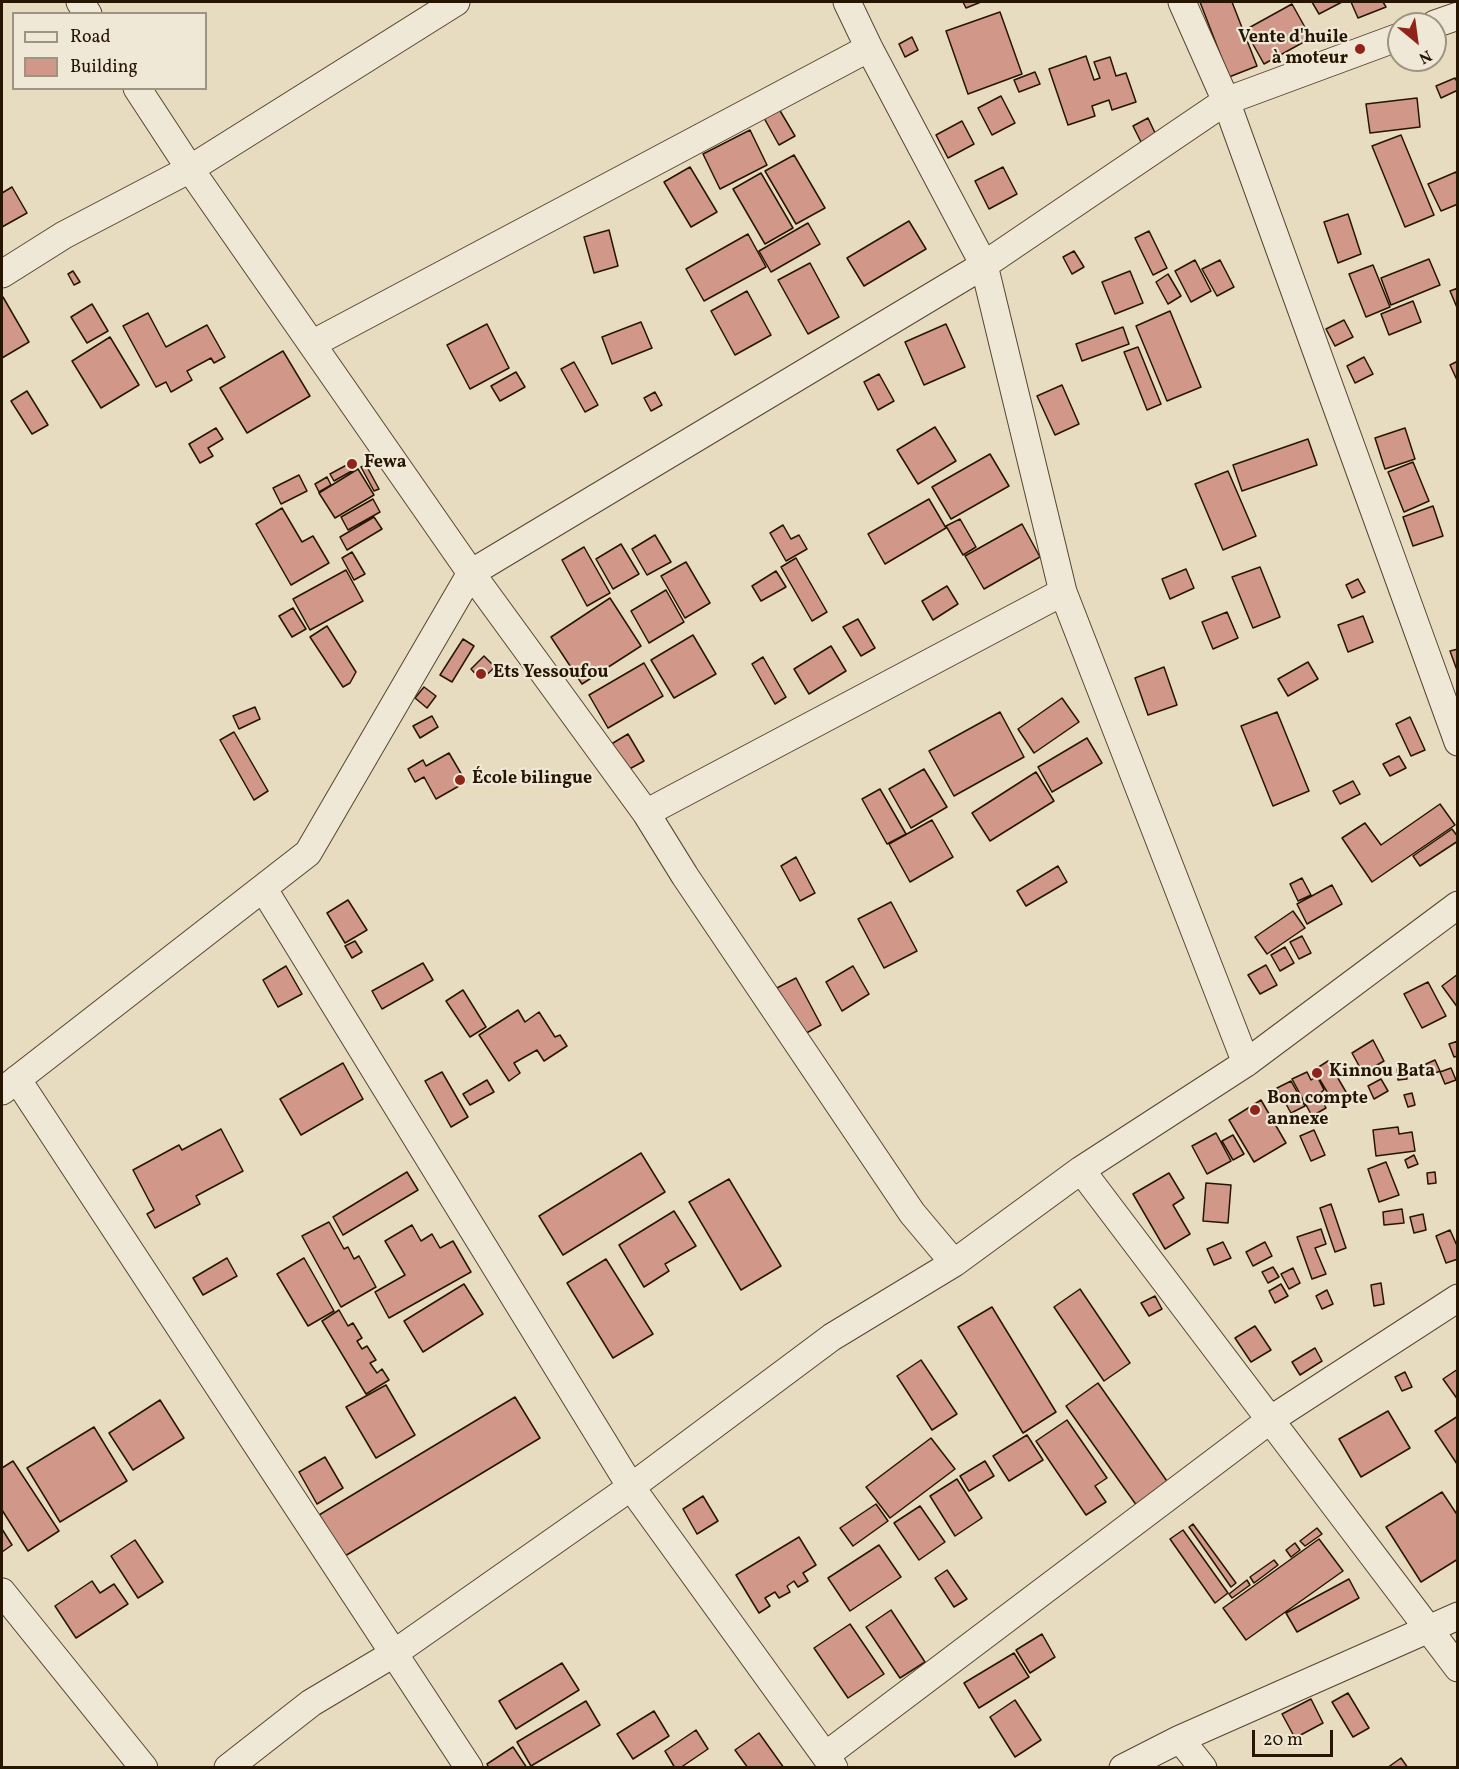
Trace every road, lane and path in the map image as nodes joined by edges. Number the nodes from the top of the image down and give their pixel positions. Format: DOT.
graph roads {
  1 [pos="456,2"];
  2 [pos="847,2"];
  3 [pos="1182,2"];
  4 [pos="1387,42"];
  5 [pos="869,48"];
  6 [pos="138,90"];
  7 [pos="1226,100"];
  8 [pos="190,168"];
  9 [pos="984,265"];
  10 [pos="2,274"];
  11 [pos="312,344"];
  12 [pos="471,573"];
  13 [pos="1064,592"];
  14 [pos="1458,742"];
  15 [pos="646,813"];
  16 [pos="263,888"];
  17 [pos="1458,905"];
  18 [pos="1246,1063"];
  19 [pos="9,1085"];
  20 [pos="1082,1170"];
  21 [pos="954,1263"];
  22 [pos="1458,1299"];
  23 [pos="1270,1420"];
  24 [pos="631,1486"];
  25 [pos="2,1592"];
  26 [pos="1458,1616"];
  27 [pos="1427,1630"];
  28 [pos="393,1654"];
  29 [pos="1458,1668"];
  30 [pos="1180,1739"];
  31 [pos="830,1761"];
  32 [pos="144,1767"];
  33 [pos="228,1767"];
  34 [pos="469,1767"];
  35 [pos="1123,1767"];
  36 [pos="1203,1767"];
  1 -- 8 [label="street"];
  2 -- 5 [label="street"];
  3 -- 7 [label="street"];
  4 -- 7 [label="street"];
  5 -- 9 [label="street"];
  5 -- 11 [label="street"];
  6 -- 8 [label="street"];
  7 -- 9 [label="street"];
  7 -- 14 [label="street"];
  8 -- 10 [label="street"];
  8 -- 11 [label="street"];
  9 -- 12 [label="street"];
  9 -- 13 [label="street"];
  11 -- 12 [label="street"];
  12 -- 15 [label="street"];
  12 -- 16 [label="street"];
  13 -- 15 [label="street"];
  13 -- 18 [label="street"];
  15 -- 21 [label="street"];
  16 -- 19 [label="street"];
  16 -- 24 [label="street"];
  17 -- 18 [label="street"];
  18 -- 20 [label="street"];
  19 -- 28 [label="street"];
  20 -- 21 [label="street"];
  20 -- 23 [label="street"];
  21 -- 24 [label="street"];
  22 -- 23 [label="street"];
  23 -- 27 [label="street"];
  23 -- 31 [label="street"];
  24 -- 28 [label="street"];
  24 -- 31 [label="street"];
  25 -- 32 [label="street"];
  26 -- 27 [label="street"];
  27 -- 29 [label="street"];
  27 -- 30 [label="street"];
  28 -- 33 [label="street"];
  28 -- 34 [label="street"];
  30 -- 35 [label="street"];
  30 -- 36 [label="street"];
}
